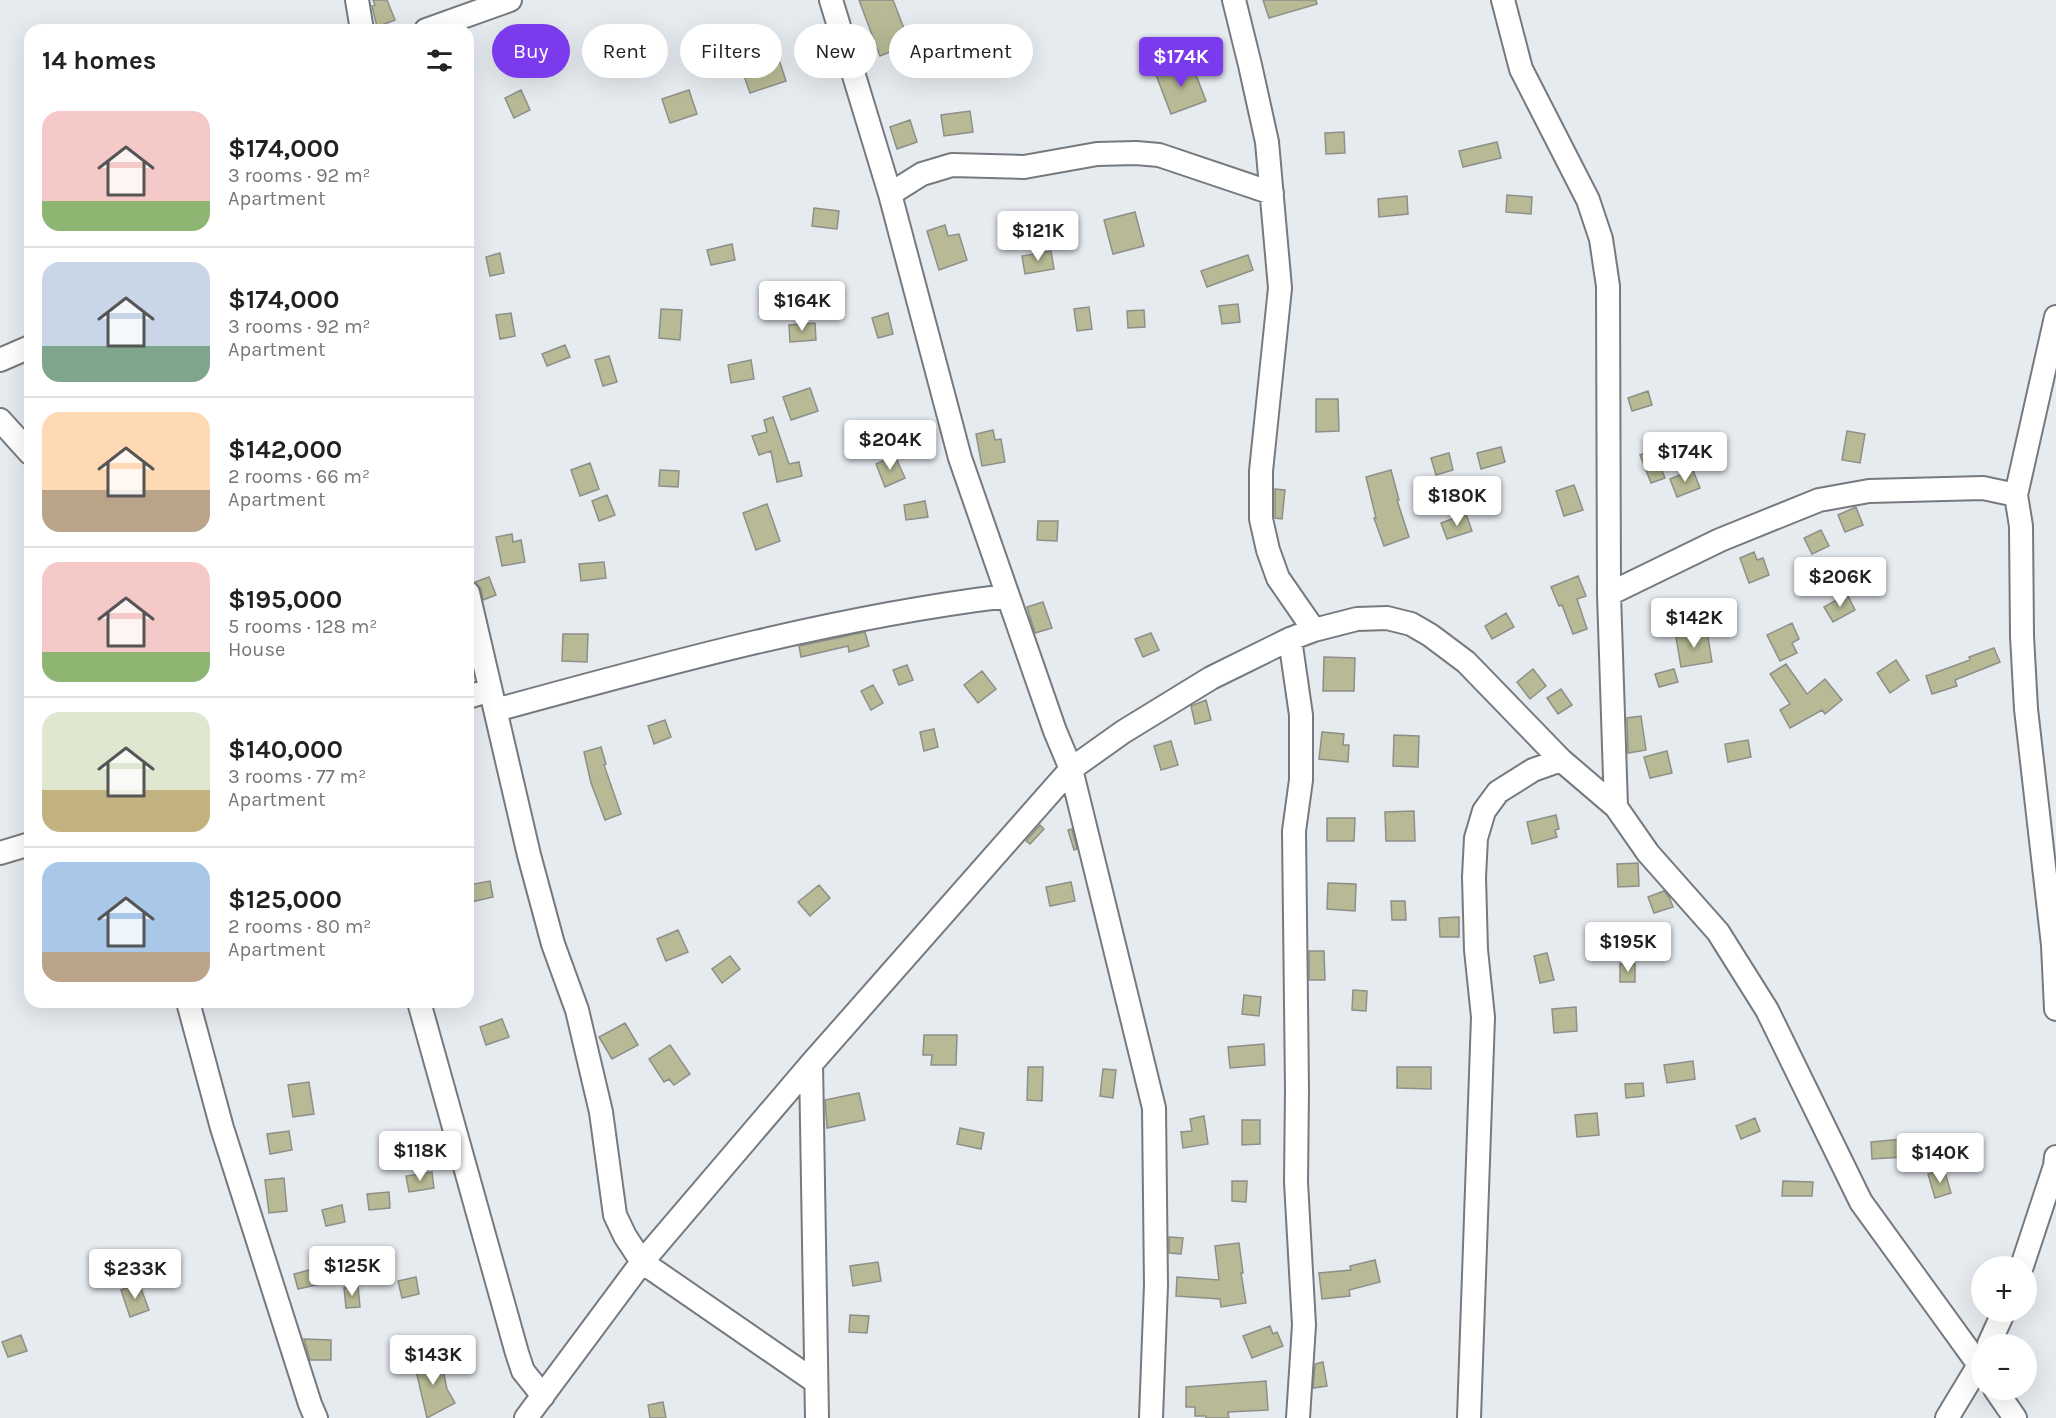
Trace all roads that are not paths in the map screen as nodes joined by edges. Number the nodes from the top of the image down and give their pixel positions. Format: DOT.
graph roads {
  1 [pos="357,0"];
  2 [pos="510,0"];
  3 [pos="831,0"];
  4 [pos="1234,0"];
  5 [pos="1503,0"];
  6 [pos="361,24"];
  7 [pos="443,24"];
  8 [pos="1272,193"];
  9 [pos="890,194"];
  10 [pos="2056,317"];
  11 [pos="24,350"];
  12 [pos="0,360"];
  13 [pos="0,420"];
  14 [pos="24,446"];
  15 [pos="2016,495"];
  16 [pos="1609,594"];
  17 [pos="1007,596"];
  18 [pos="474,619"];
  19 [pos="1314,630"];
  20 [pos="1290,639"];
  21 [pos="474,698"];
  22 [pos="493,700"];
  23 [pos="1561,760"];
  24 [pos="1071,769"];
  25 [pos="1616,807"];
  26 [pos="24,846"];
  27 [pos="0,853"];
  28 [pos="191,1008"];
  29 [pos="421,1008"];
  30 [pos="2056,1009"];
  31 [pos="811,1064"];
  32 [pos="2056,1157"];
  33 [pos="2025,1256"];
  34 [pos="642,1262"];
  35 [pos="1971,1351"];
  36 [pos="1971,1381"];
  37 [pos="816,1382"];
  38 [pos="543,1396"];
  39 [pos="2003,1400"];
  40 [pos="316,1418"];
  41 [pos="526,1418"];
  42 [pos="817,1418"];
  43 [pos="1150,1418"];
  44 [pos="1298,1418"];
  45 [pos="1469,1418"];
  46 [pos="1947,1418"];
  47 [pos="2015,1418"];
  1 -- 6 [label="street"];
  2 -- 7 [label="street"];
  3 -- 9 [label="street"];
  4 -- 8 [label="street"];
  5 -- 16 [label="street"];
  8 -- 9 [label="street"];
  8 -- 19 [label="street"];
  9 -- 17 [label="street"];
  10 -- 15 [label="street"];
  11 -- 12 [label="street"];
  13 -- 14 [label="street"];
  15 -- 16 [label="street"];
  15 -- 30 [label="street"];
  16 -- 25 [label="street"];
  17 -- 22 [label="street"];
  17 -- 24 [label="street"];
  18 -- 22 [label="street"];
  19 -- 20 [label="street"];
  19 -- 23 [label="street"];
  20 -- 24 [label="street"];
  20 -- 44 [label="street"];
  21 -- 22 [label="street"];
  22 -- 34 [label="street"];
  23 -- 25 [label="street"];
  23 -- 45 [label="street"];
  24 -- 31 [label="street"];
  24 -- 43 [label="street"];
  25 -- 35 [label="street"];
  26 -- 27 [label="street"];
  28 -- 40 [label="street"];
  29 -- 38 [label="street"];
  31 -- 34 [label="street"];
  31 -- 37 [label="street"];
  32 -- 33 [label="street"];
  34 -- 37 [label="street"];
  34 -- 38 [label="street"];
  36 -- 46 [label="street"];
  37 -- 42 [label="street"];
  38 -- 41 [label="street"];
  39 -- 47 [label="street"];
}
